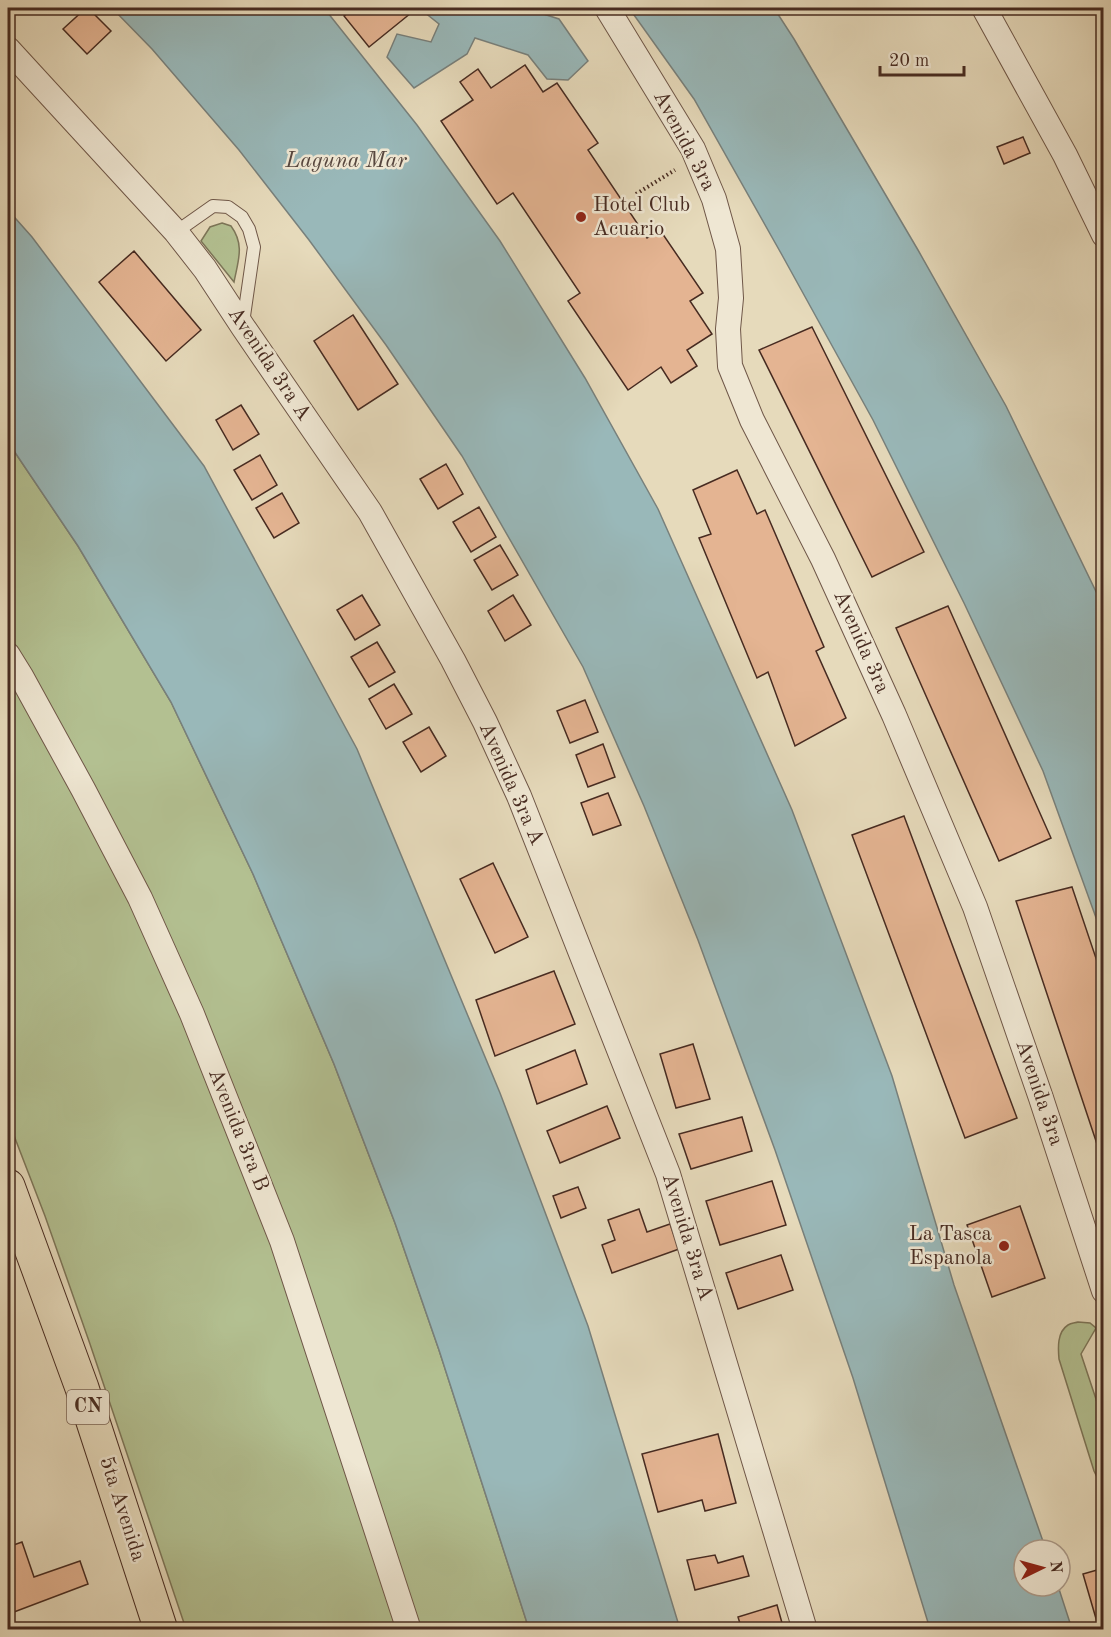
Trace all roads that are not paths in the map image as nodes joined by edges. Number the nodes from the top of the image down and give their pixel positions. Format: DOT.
graph roads {
  1 [pos="607,8"];
  2 [pos="984,8"];
  3 [pos="8,49"];
  4 [pos="176,232"];
  5 [pos="1104,234"];
  6 [pos="243,327"];
  7 [pos="8,655"];
  8 [pos="10,1199"];
  9 [pos="1104,1291"];
  10 [pos="161,1629"];
  11 [pos="409,1629"];
  12 [pos="805,1629"];
  1 -- 9 [label="street, Avenida 3ra"];
  2 -- 5 [label="street"];
  3 -- 4 [label="street, Avenida 3ra A"];
  4 -- 6 [label="street, Avenida 3ra A"];
  4 -- 6 [label="lane"];
  6 -- 12 [label="street, Avenida 3ra A"];
  7 -- 11 [label="street, Avenida 3ra B"];
  8 -- 10 [label="highway, 5ta Avenida / CN"];
}
